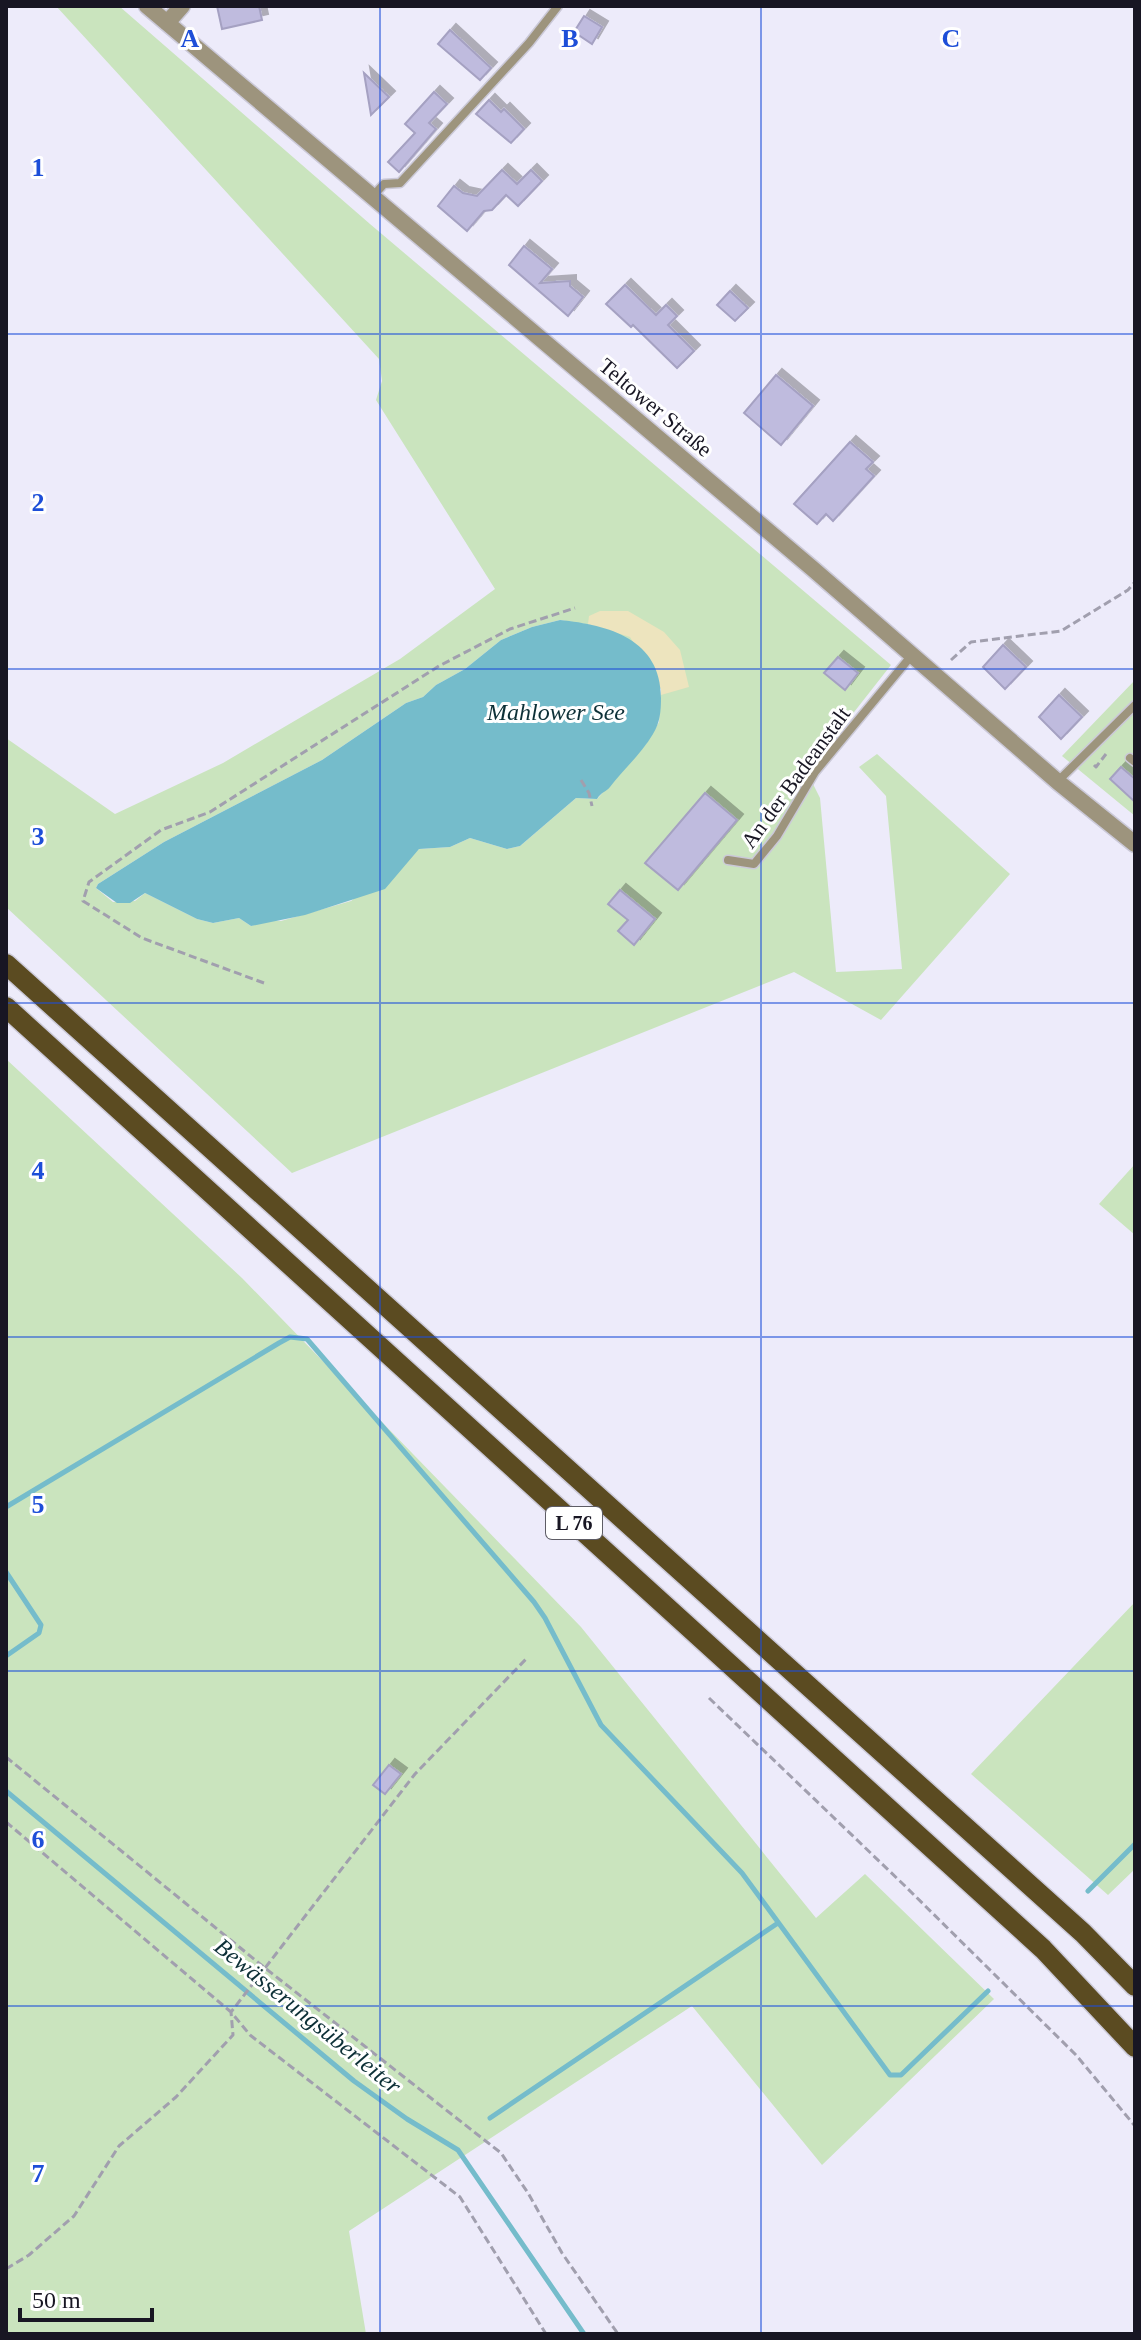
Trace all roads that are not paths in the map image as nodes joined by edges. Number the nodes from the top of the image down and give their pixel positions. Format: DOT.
graph roads {
  1 [pos="147,6"];
  2 [pos="182,6"];
  3 [pos="558,6"];
  4 [pos="167,23"];
  5 [pos="372,197"];
  6 [pos="912,655"];
  7 [pos="1133,710"];
  8 [pos="1058,782"];
  9 [pos="1135,844"];
  10 [pos="728,860"];
  11 [pos="6,964"];
  12 [pos="6,1007"];
  13 [pos="1135,1986"];
  14 [pos="1135,2047"];
  1 -- 4 [label="street, Teltower Straße"];
  2 -- 4 [label="street"];
  3 -- 5 [label="lane"];
  4 -- 5 [label="street, Teltower Straße"];
  5 -- 6 [label="street, Teltower Straße"];
  6 -- 8 [label="street, Teltower Straße"];
  6 -- 10 [label="lane, An der Badeanstalt"];
  7 -- 8 [label="lane"];
  8 -- 9 [label="street, Teltower Straße"];
  11 -- 13 [label="main road, L 76"];
  12 -- 14 [label="main road, L 76"];
}
